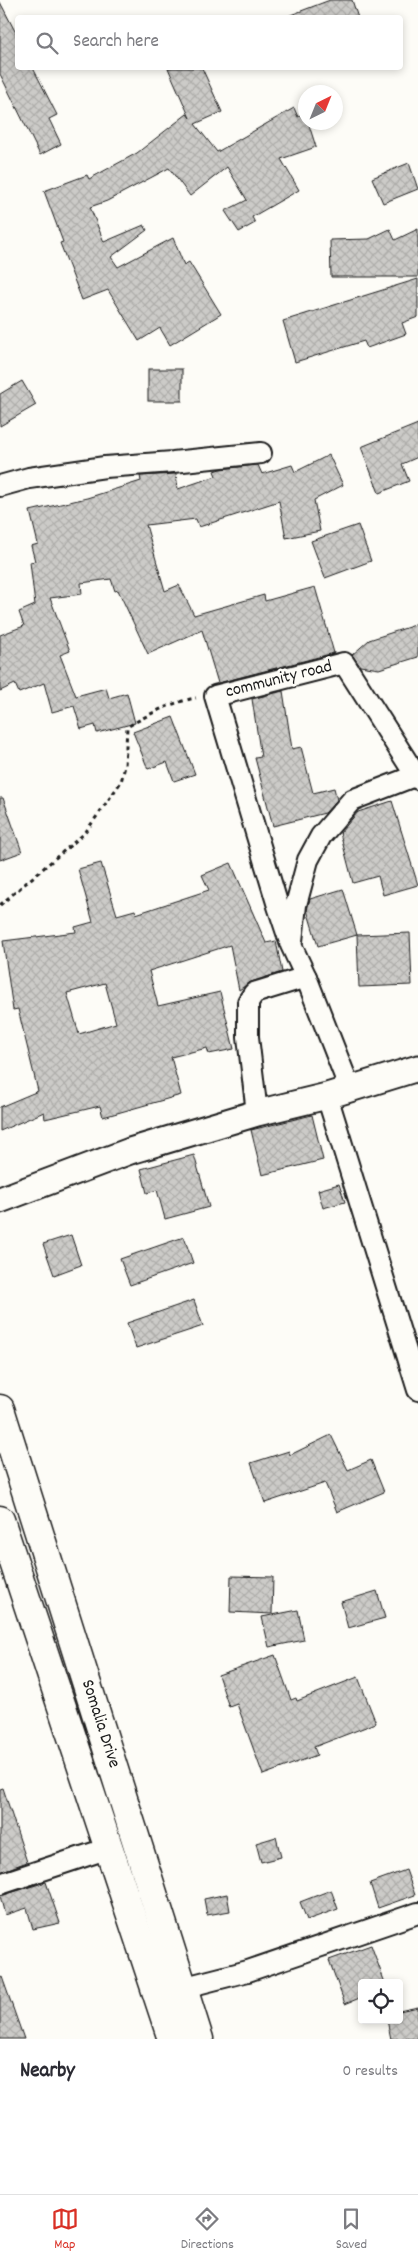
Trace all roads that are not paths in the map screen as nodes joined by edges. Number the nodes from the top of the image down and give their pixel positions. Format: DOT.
graph roads {
  1 [pos="261,453"];
  2 [pos="0,486"];
  3 [pos="417,777"];
  4 [pos="291,945"];
  5 [pos="306,977"];
  6 [pos="418,1068"];
  7 [pos="338,1092"];
  8 [pos="257,1113"];
  9 [pos="0,1200"];
  10 [pos="418,1390"];
  11 [pos="0,1409"];
  12 [pos="0,1520"];
  13 [pos="110,1848"];
  14 [pos="0,1884"];
  15 [pos="418,1913"];
  16 [pos="171,1991"];
  17 [pos="172,2039"];
  18 [pos="199,2039"];
  1 -- 2 [label="street"];
  3 -- 4 [label="street"];
  3 -- 4 [label="street, community road"];
  4 -- 5 [label="street"];
  5 -- 7 [label="street"];
  5 -- 8 [label="street"];
  6 -- 7 [label="street"];
  7 -- 8 [label="street"];
  7 -- 10 [label="street"];
  8 -- 9 [label="street"];
  11 -- 16 [label="main road, Somalia Drive"];
  12 -- 13 [label="main road, Somalia Drive"];
  13 -- 14 [label="street"];
  13 -- 16 [label="main road, Somalia Drive"];
  15 -- 16 [label="street"];
  16 -- 17 [label="main road, Somalia Drive"];
  16 -- 18 [label="main road, Somalia Drive"];
}
